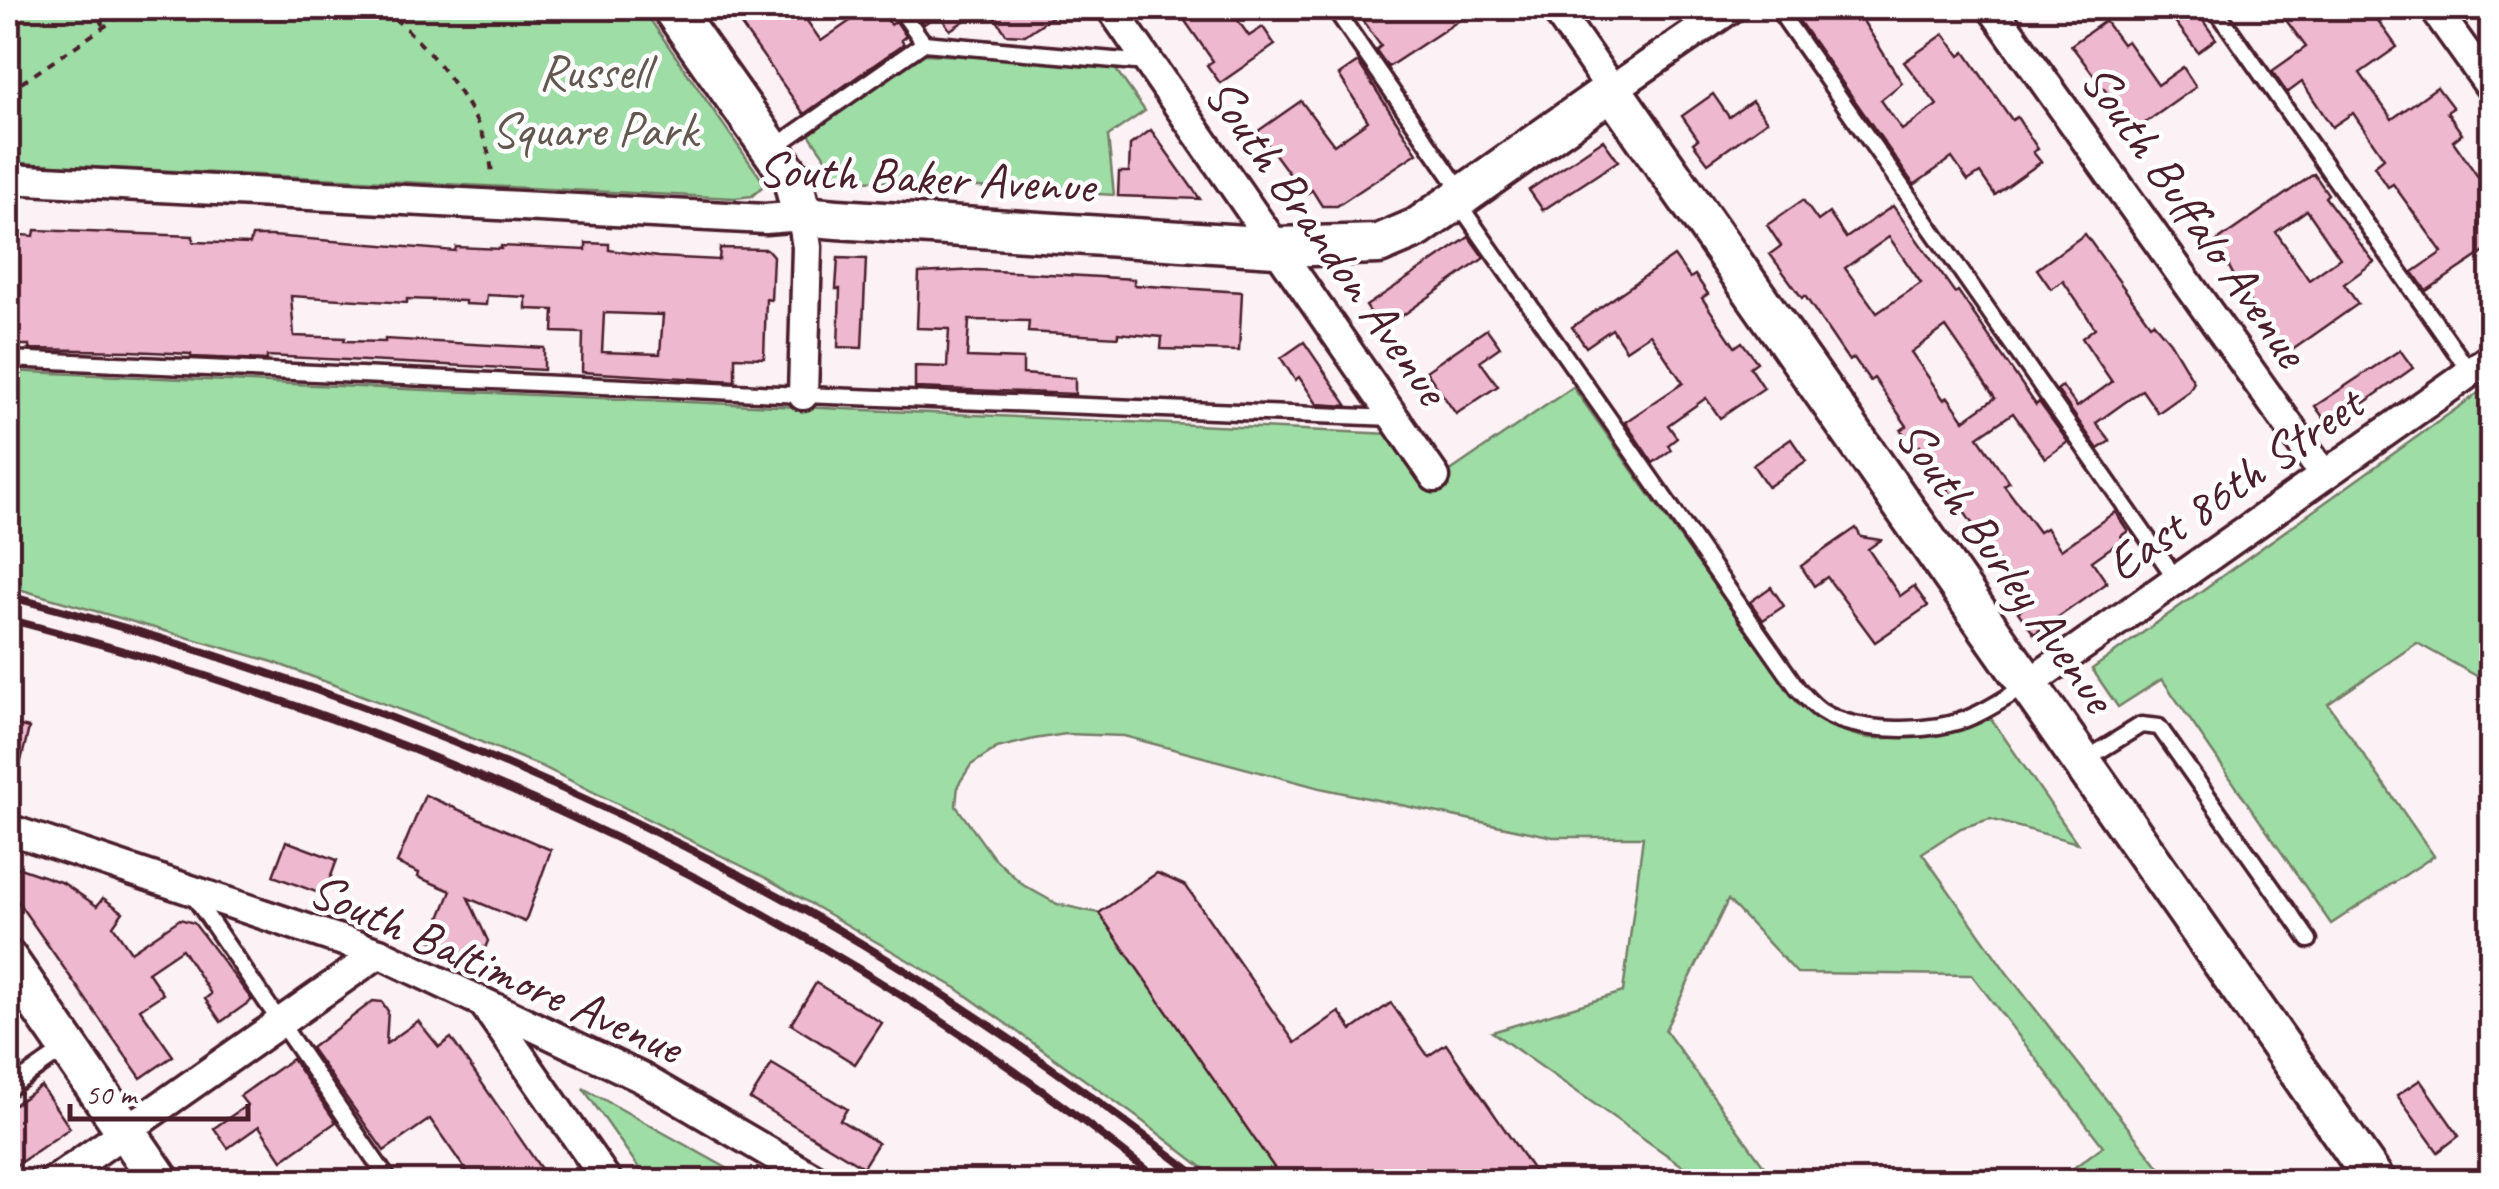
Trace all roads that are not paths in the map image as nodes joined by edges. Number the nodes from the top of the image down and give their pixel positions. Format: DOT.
graph roads {
  1 [pos="672,8"];
  2 [pos="899,8"];
  3 [pos="1111,8"];
  4 [pos="1334,8"];
  5 [pos="1554,8"];
  6 [pos="1731,8"];
  7 [pos="1777,8"];
  8 [pos="1992,8"];
  9 [pos="2215,8"];
  10 [pos="2434,8"];
  11 [pos="924,43"];
  12 [pos="1150,64"];
  13 [pos="2492,89"];
  14 [pos="1612,90"];
  15 [pos="772,149"];
  16 [pos="8,179"];
  17 [pos="1461,199"];
  18 [pos="802,216"];
  19 [pos="1276,246"];
  20 [pos="8,359"];
  21 [pos="2481,365"];
  22 [pos="803,395"];
  23 [pos="1394,418"];
  24 [pos="2324,475"];
  25 [pos="1435,477"];
  26 [pos="2176,579"];
  27 [pos="2028,684"];
  28 [pos="2082,761"];
  29 [pos="8,828"];
  30 [pos="188,889"];
  31 [pos="2309,940"];
  32 [pos="379,953"];
  33 [pos="8,960"];
  34 [pos="480,999"];
  35 [pos="280,1022"];
  36 [pos="68,1047"];
  37 [pos="8,1088"];
  38 [pos="126,1131"];
  39 [pos="2380,1178"];
  40 [pos="53,1182"];
  41 [pos="161,1182"];
  42 [pos="390,1182"];
  43 [pos="608,1182"];
  44 [pos="820,1182"];
  1 -- 15 [label="street"];
  2 -- 11 [label="lane"];
  3 -- 12 [label="street, South Brandon Avenue"];
  4 -- 17 [label="lane"];
  5 -- 14 [label="street, South Burley Avenue"];
  6 -- 14 [label="street"];
  7 -- 26 [label="lane"];
  8 -- 24 [label="street, South Buffalo Avenue"];
  9 -- 21 [label="lane"];
  10 -- 13 [label="street"];
  11 -- 12 [label="lane"];
  11 -- 15 [label="lane"];
  12 -- 19 [label="street, South Brandon Avenue"];
  14 -- 17 [label="street, South Baker Avenue"];
  14 -- 27 [label="street, South Burley Avenue"];
  15 -- 18 [label="street"];
  16 -- 18 [label="street, South Baker Avenue"];
  17 -- 19 [label="street, South Baker Avenue"];
  17 -- 27 [label="lane"];
  18 -- 19 [label="street, South Baker Avenue"];
  18 -- 22 [label="street"];
  19 -- 23 [label="street, South Brandon Avenue"];
  20 -- 22 [label="lane"];
  21 -- 24 [label="street, East 86th Street"];
  22 -- 23 [label="lane"];
  23 -- 25 [label="street, South Brandon Avenue"];
  24 -- 26 [label="street, East 86th Street"];
  26 -- 27 [label="street, East 86th Street"];
  27 -- 28 [label="street, South Burley Avenue"];
  28 -- 31 [label="lane"];
  28 -- 39 [label="street, South Burley Avenue"];
  29 -- 30 [label="street, South Baltimore Avenue"];
  30 -- 32 [label="street, South Baltimore Avenue"];
  30 -- 35 [label="lane"];
  32 -- 34 [label="street, South Baltimore Avenue"];
  32 -- 35 [label="street"];
  33 -- 36 [label="street"];
  34 -- 43 [label="street"];
  34 -- 44 [label="street, South Baltimore Avenue"];
  35 -- 38 [label="street"];
  35 -- 42 [label="lane"];
  36 -- 37 [label="lane"];
  36 -- 38 [label="street"];
  38 -- 40 [label="street"];
  38 -- 41 [label="street"];
}
